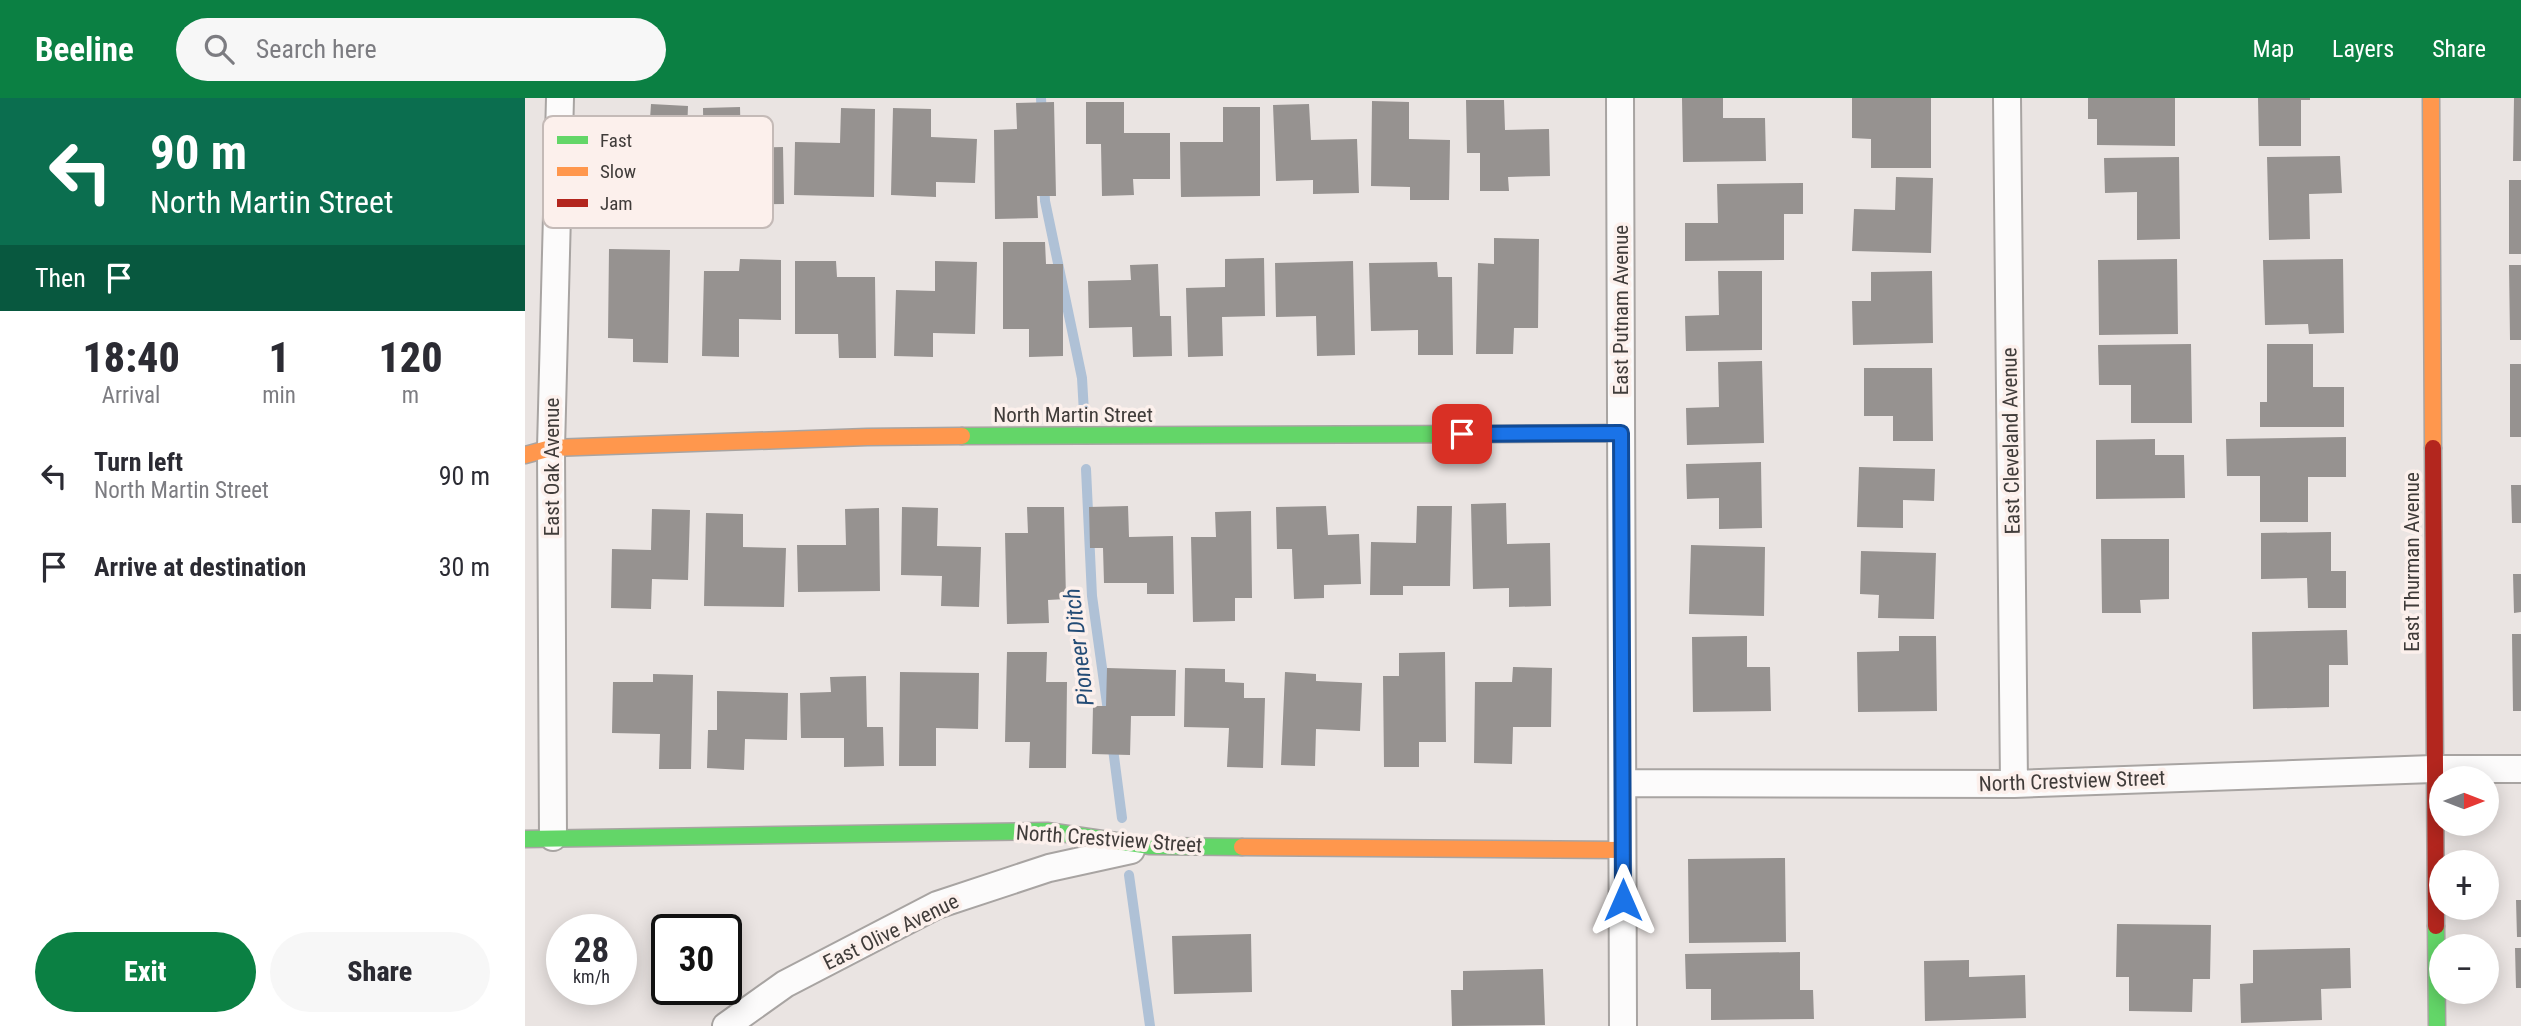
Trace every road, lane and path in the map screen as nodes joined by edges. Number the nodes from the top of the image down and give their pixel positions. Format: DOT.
graph roads {
  1 [pos="561,98"];
  2 [pos="1621,98"];
  3 [pos="2007,98"];
  4 [pos="2431,98"];
  5 [pos="560,116"];
  6 [pos="557,228"];
  7 [pos="1621,433"];
  8 [pos="551,449"];
  9 [pos="525,455"];
  10 [pos="2433,766"];
  11 [pos="2429,769"];
  12 [pos="2499,769"];
  13 [pos="2521,769"];
  14 [pos="1623,783"];
  15 [pos="2014,784"];
  16 [pos="2434,836"];
  17 [pos="553,837"];
  18 [pos="525,839"];
  19 [pos="1150,846"];
  20 [pos="1623,850"];
  21 [pos="726,1026"];
  22 [pos="1623,1026"];
  23 [pos="2437,1026"];
  1 -- 5 [label="street, East Oak Avenue"];
  2 -- 7 [label="street, East Putnam Avenue"];
  3 -- 15 [label="street, East Cleveland Avenue"];
  4 -- 10 [label="street, East Thurman Avenue"];
  6 -- 8 [label="street, East Oak Avenue"];
  7 -- 8 [label="street, North Martin Street"];
  7 -- 14 [label="street, East Putnam Avenue"];
  8 -- 9 [label="street, North Martin Street"];
  8 -- 17 [label="street, East Oak Avenue"];
  11 -- 15 [label="street, North Crestview Street"];
  12 -- 13 [label="street, North Crestview Street"];
  14 -- 15 [label="street, North Crestview Street"];
  14 -- 20 [label="street, East Putnam Avenue"];
  16 -- 23 [label="street, East Thurman Avenue"];
  17 -- 18 [label="street, North Crestview Street"];
  17 -- 19 [label="street, North Crestview Street"];
  19 -- 20 [label="street, North Crestview Street"];
  19 -- 21 [label="street, East Olive Avenue"];
  20 -- 22 [label="street, East Putnam Avenue"];
}
